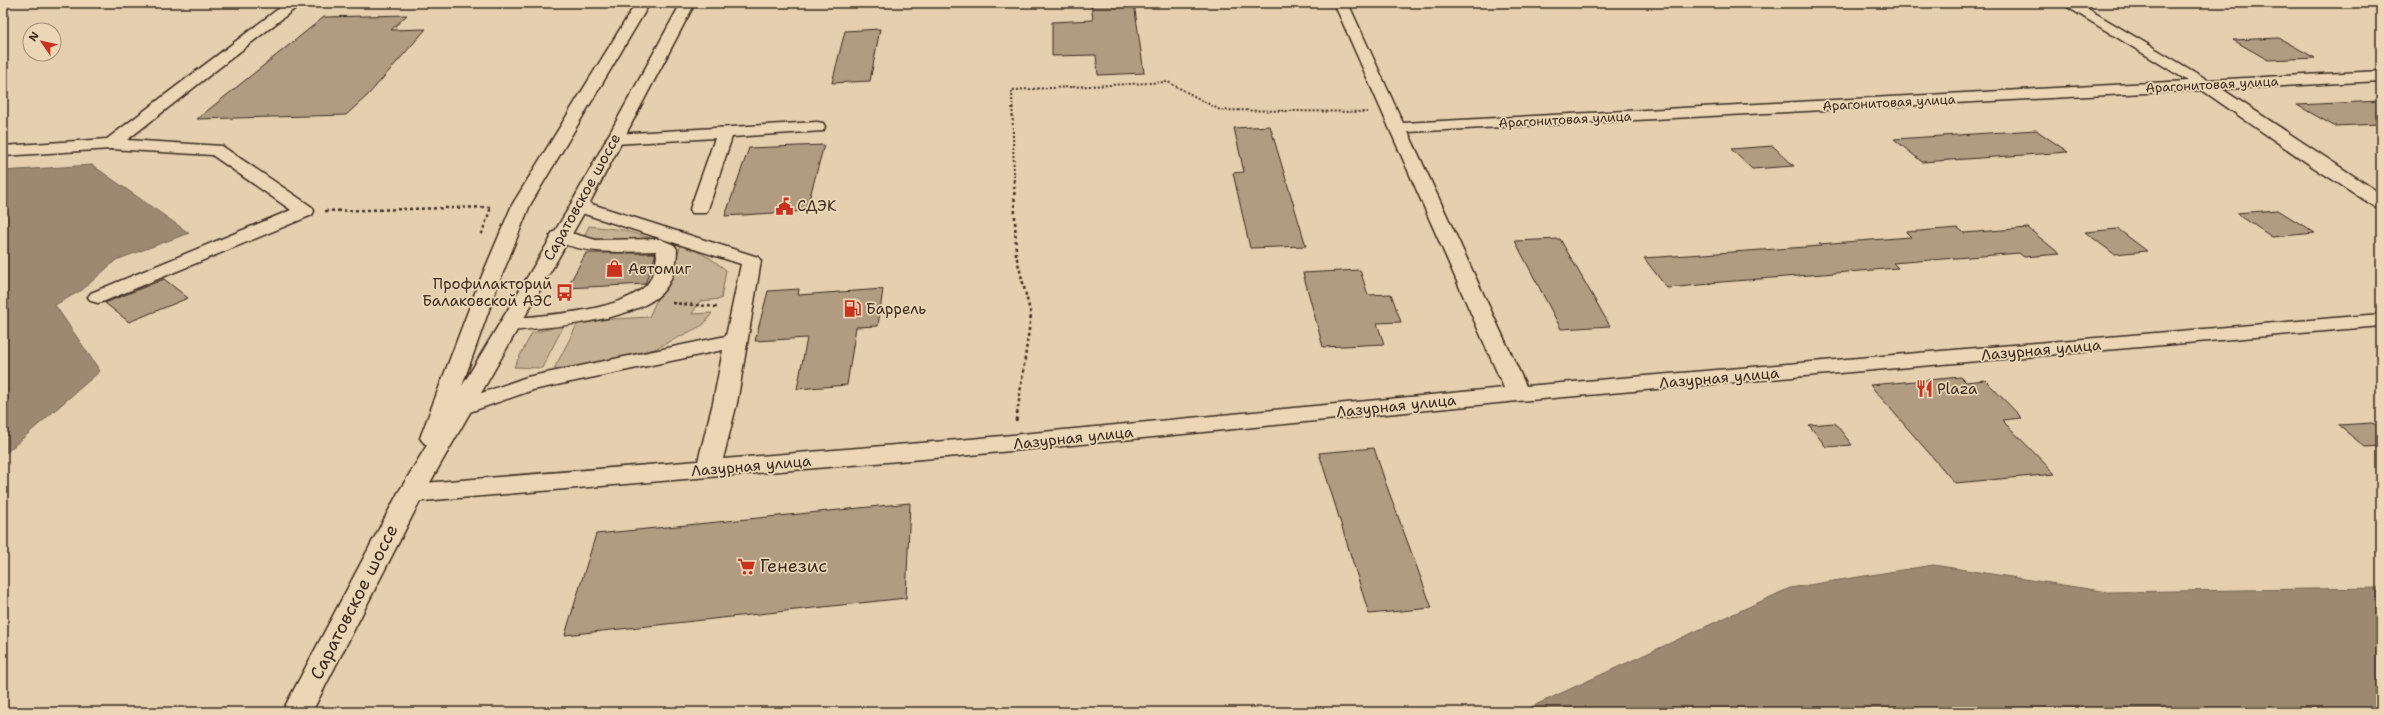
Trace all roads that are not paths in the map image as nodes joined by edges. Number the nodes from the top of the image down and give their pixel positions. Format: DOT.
graph roads {
  1 [pos="295,3"];
  2 [pos="643,3"];
  3 [pos="688,3"];
  4 [pos="1341,3"];
  5 [pos="2068,3"];
  6 [pos="2381,76"];
  7 [pos="2205,85"];
  8 [pos="1393,121"];
  9 [pos="817,127"];
  10 [pos="725,133"];
  11 [pos="615,139"];
  12 [pos="111,144"];
  13 [pos="3,151"];
  14 [pos="2381,202"];
  15 [pos="579,206"];
  16 [pos="699,209"];
  17 [pos="560,236"];
  18 [pos="98,297"];
  19 [pos="2381,320"];
  20 [pos="475,323"];
  21 [pos="510,325"];
  22 [pos="736,341"];
  23 [pos="1518,394"];
  24 [pos="461,408"];
  25 [pos="708,469"];
  26 [pos="411,493"];
  27 [pos="298,710"];
  1 -- 12 [label="street"];
  2 -- 20 [label="street, Саратовское шоссе"];
  3 -- 11 [label="street, Саратовское шоссе"];
  4 -- 8 [label="street"];
  5 -- 7 [label="street"];
  6 -- 7 [label="street, Арагонитовая улица"];
  7 -- 8 [label="street, Арагонитовая улица"];
  7 -- 14 [label="street"];
  8 -- 23 [label="street"];
  9 -- 10 [label="street"];
  10 -- 11 [label="street"];
  10 -- 16 [label="street"];
  11 -- 15 [label="street, Саратовское шоссе"];
  12 -- 13 [label="street"];
  12 -- 18 [label="street"];
  15 -- 17 [label="street, Саратовское шоссе"];
  15 -- 22 [label="street"];
  17 -- 21 [label="street, Саратовское шоссе"];
  17 -- 21 [label="street"];
  19 -- 23 [label="street, Лазурная улица"];
  20 -- 21 [label="street"];
  20 -- 26 [label="street, Саратовское шоссе"];
  21 -- 24 [label="street, Саратовское шоссе"];
  22 -- 24 [label="street"];
  22 -- 25 [label="street"];
  23 -- 25 [label="street, Лазурная улица"];
  24 -- 26 [label="street, Саратовское шоссе"];
  25 -- 26 [label="street, Лазурная улица"];
  26 -- 27 [label="street, Саратовское шоссе"];
}
